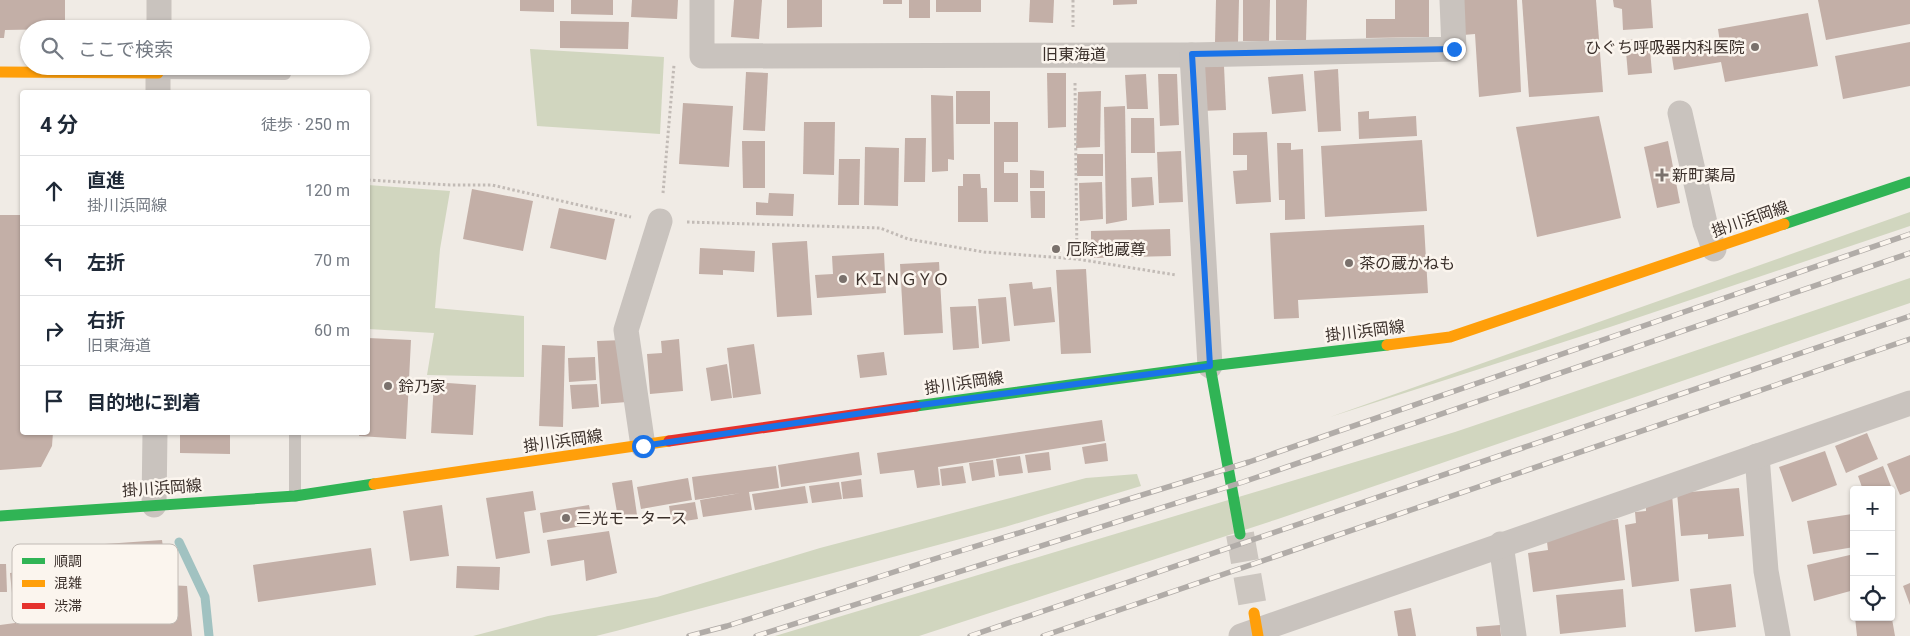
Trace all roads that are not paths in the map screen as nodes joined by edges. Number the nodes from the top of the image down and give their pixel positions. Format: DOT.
graph roads {
  1 [pos="159,0"];
  2 [pos="702,0"];
  3 [pos="1452,0"];
  4 [pos="158,20"];
  5 [pos="1192,54"];
  6 [pos="0,72"];
  7 [pos="20,73"];
  8 [pos="95,75"];
  9 [pos="243,75"];
  10 [pos="158,77"];
  11 [pos="1680,113"];
  12 [pos="1910,182"];
  13 [pos="660,221"];
  14 [pos="1714,249"];
  15 [pos="1210,366"];
  16 [pos="1910,402"];
  17 [pos="155,435"];
  18 [pos="295,435"];
  19 [pos="643,446"];
  20 [pos="1757,456"];
  21 [pos="295,496"];
  22 [pos="154,505"];
  23 [pos="0,516"];
  24 [pos="1240,534"];
  25 [pos="1501,544"];
  26 [pos="1252,629"];
  27 [pos="1514,636"];
  28 [pos="1778,636"];
  1 -- 4 [label="street"];
  2 -- 5 [label="street, 旧東海道"];
  3 -- 5 [label="street, 旧東海道"];
  5 -- 15 [label="street"];
  6 -- 7 [label="main road"];
  8 -- 10 [label="main road"];
  9 -- 10 [label="lane"];
  11 -- 14 [label="street"];
  12 -- 14 [label="main road, 掛川浜岡線"];
  13 -- 19 [label="street"];
  14 -- 15 [label="main road, 掛川浜岡線"];
  15 -- 19 [label="main road, 掛川浜岡線"];
  15 -- 24 [label="main road"];
  16 -- 20 [label="street"];
  17 -- 22 [label="street"];
  18 -- 21 [label="lane"];
  19 -- 21 [label="main road, 掛川浜岡線"];
  20 -- 25 [label="street"];
  20 -- 28 [label="street"];
  21 -- 22 [label="main road, 掛川浜岡線"];
  22 -- 23 [label="main road, 掛川浜岡線"];
  25 -- 26 [label="street"];
  25 -- 27 [label="street"];
}
